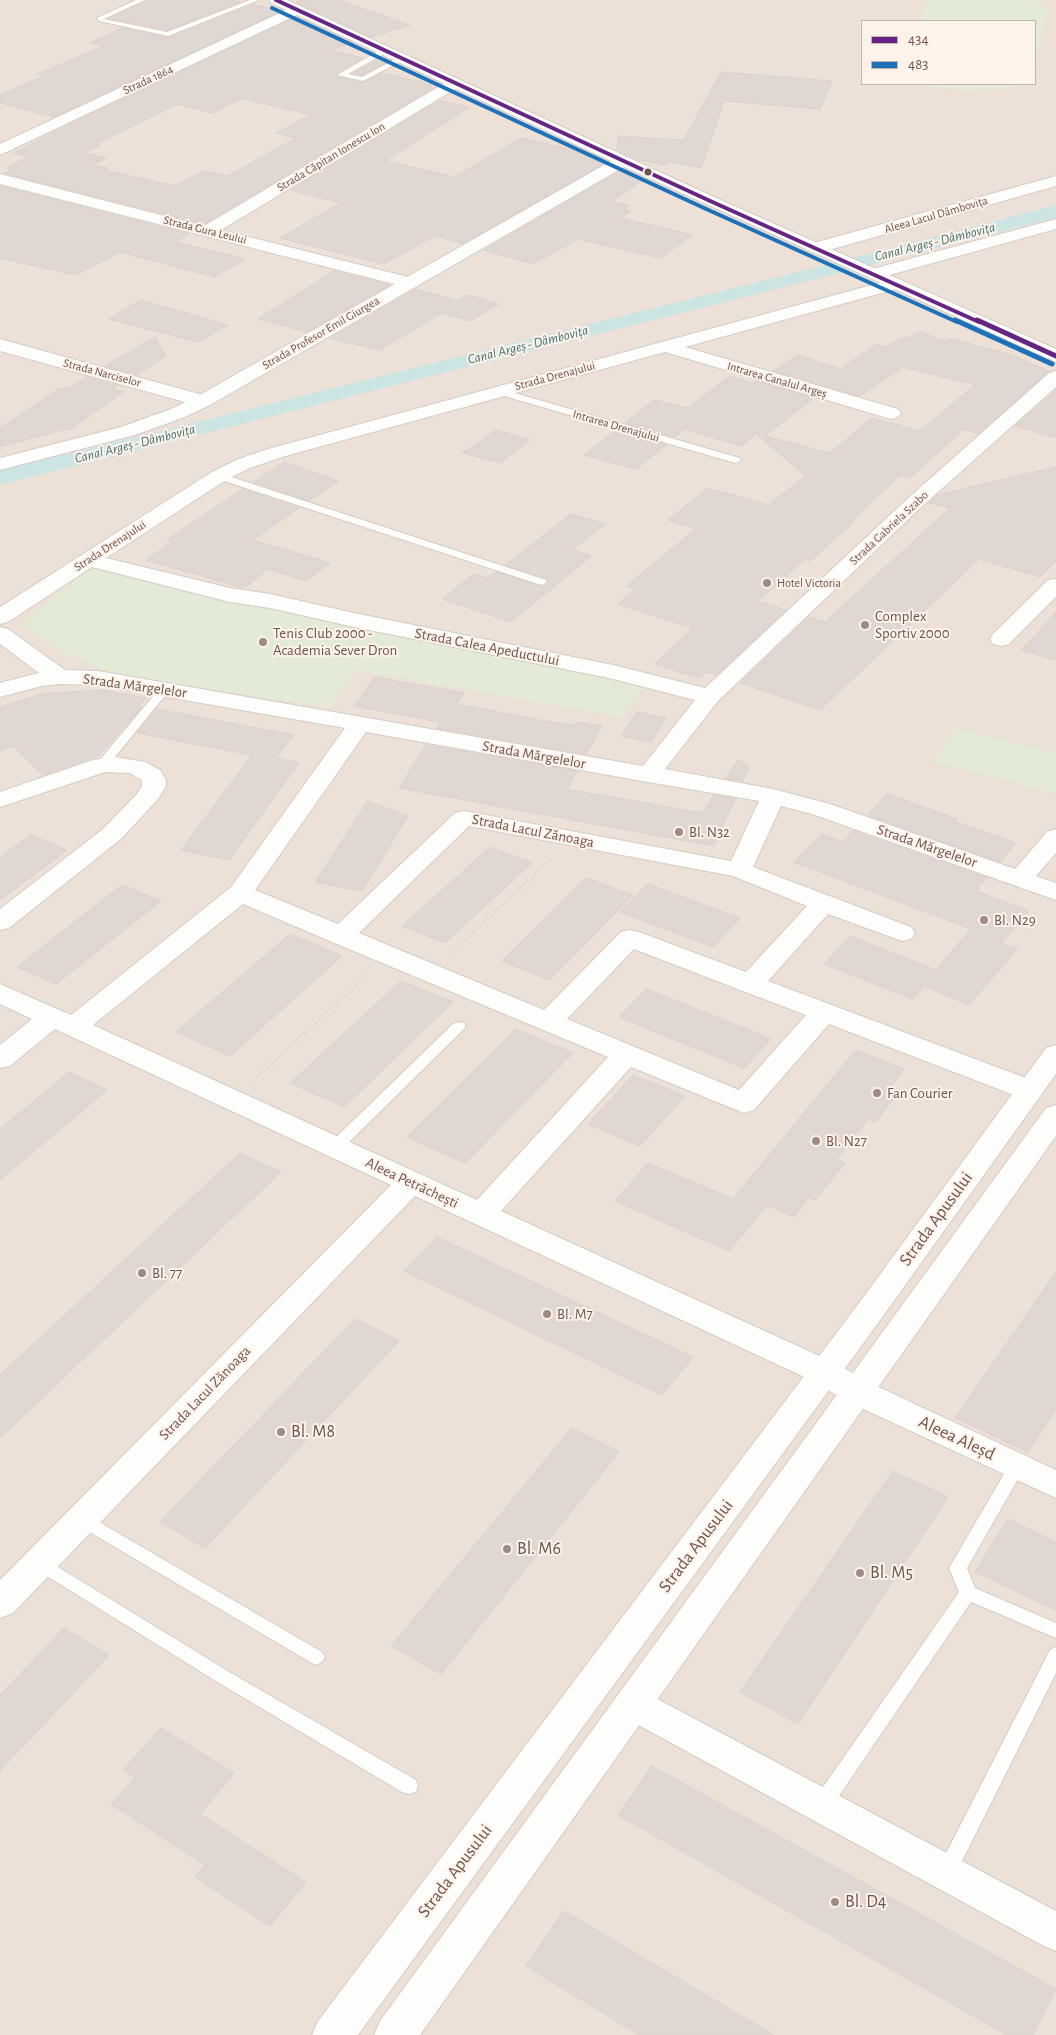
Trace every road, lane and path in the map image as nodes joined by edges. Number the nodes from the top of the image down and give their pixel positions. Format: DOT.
graph roads {
  1 [pos="142,0"];
  2 [pos="276,0"];
  3 [pos="251,1"];
  4 [pos="297,10"];
  5 [pos="385,51"];
  6 [pos="402,59"];
  7 [pos="455,83"];
  8 [pos="0,150"];
  9 [pos="624,160"];
  10 [pos="0,179"];
  11 [pos="1056,181"];
  12 [pos="1056,224"];
  13 [pos="207,231"];
  14 [pos="816,248"];
  15 [pos="875,274"];
  16 [pos="410,283"];
  17 [pos="894,284"];
  18 [pos="0,345"];
  19 [pos="663,346"];
  20 [pos="1056,356"];
  21 [pos="1056,377"];
  22 [pos="497,391"];
  23 [pos="203,401"];
  24 [pos="891,413"];
  25 [pos="736,460"];
  26 [pos="0,464"];
  27 [pos="219,476"];
  28 [pos="88,560"];
  29 [pos="542,582"];
  30 [pos="1056,585"];
  31 [pos="0,616"];
  32 [pos="0,634"];
  33 [pos="1001,639"];
  34 [pos="60,677"];
  35 [pos="0,690"];
  36 [pos="164,690"];
  37 [pos="710,696"];
  38 [pos="360,724"];
  39 [pos="102,765"];
  40 [pos="648,775"];
  41 [pos="773,796"];
  42 [pos="0,800"];
  43 [pos="1056,837"];
  44 [pos="572,839"];
  45 [pos="739,870"];
  46 [pos="1020,880"];
  47 [pos="1056,892"];
  48 [pos="240,893"];
  49 [pos="824,903"];
  50 [pos="0,922"];
  51 [pos="902,933"];
  52 [pos="342,936"];
  53 [pos="388,955"];
  54 [pos="430,972"];
  55 [pos="750,984"];
  56 [pos="0,993"];
  57 [pos="824,1012"];
  58 [pos="63,1022"];
  59 [pos="548,1022"];
  60 [pos="459,1026"];
  61 [pos="627,1054"];
  62 [pos="1056,1054"];
  63 [pos="0,1059"];
  64 [pos="1043,1087"];
  65 [pos="232,1100"];
  66 [pos="1056,1115"];
  67 [pos="335,1147"];
  68 [pos="411,1182"];
  69 [pos="481,1214"];
  70 [pos="824,1372"];
  71 [pos="858,1392"];
  72 [pos="1017,1466"];
  73 [pos="1056,1485"];
  74 [pos="82,1519"];
  75 [pos="40,1563"];
  76 [pos="968,1593"];
  77 [pos="0,1603"];
  78 [pos="1056,1632"];
  79 [pos="1056,1655"];
  80 [pos="316,1657"];
  81 [pos="633,1704"];
  82 [pos="409,1786"];
  83 [pos="821,1806"];
  84 [pos="946,1873"];
  85 [pos="1056,1932"];
  86 [pos="333,2035"];
  87 [pos="395,2035"];
  1 -- 3 [label="lane"];
  2 -- 4 [label="street"];
  4 -- 5 [label="street"];
  4 -- 8 [label="street, Strada 1864"];
  5 -- 6 [label="street"];
  5 -- 6 [label="lane"];
  6 -- 7 [label="street"];
  7 -- 9 [label="street"];
  7 -- 13 [label="street, Strada Căpitan Ionescu Ion"];
  9 -- 14 [label="street"];
  9 -- 16 [label="street, Strada Profesor Emil Giurgea"];
  10 -- 13 [label="street, Strada Gura Leului"];
  11 -- 14 [label="street, Aleea Lacul Dâmbovița"];
  12 -- 15 [label="street"];
  13 -- 16 [label="street, Strada Gura Leului"];
  14 -- 15 [label="street"];
  15 -- 17 [label="street"];
  16 -- 23 [label="street, Strada Profesor Emil Giurgea"];
  17 -- 19 [label="street, Strada Drenajului"];
  17 -- 20 [label="street"];
  18 -- 23 [label="street, Strada Narciselor"];
  19 -- 22 [label="street, Strada Drenajului"];
  19 -- 24 [label="street, Intrarea Canalul Argeș"];
  21 -- 37 [label="street, Strada Gabriela Szabo"];
  22 -- 25 [label="lane, Intrarea Drenajului"];
  22 -- 27 [label="street, Strada Drenajului"];
  23 -- 26 [label="street, Strada Profesor Emil Giurgea"];
  27 -- 28 [label="street, Strada Drenajului"];
  27 -- 29 [label="lane"];
  28 -- 31 [label="street, Strada Drenajului"];
  28 -- 37 [label="street, Strada Calea Apeductului"];
  30 -- 33 [label="street"];
  32 -- 34 [label="street"];
  34 -- 35 [label="street, Strada Mărgelelor"];
  34 -- 36 [label="street, Strada Mărgelelor"];
  36 -- 38 [label="street, Strada Mărgelelor"];
  36 -- 39 [label="lane"];
  37 -- 40 [label="street, Strada Gabriela Szabo"];
  38 -- 40 [label="street, Strada Mărgelelor"];
  38 -- 48 [label="street"];
  39 -- 42 [label="street"];
  39 -- 50 [label="street"];
  40 -- 41 [label="street, Strada Mărgelelor"];
  41 -- 45 [label="street"];
  41 -- 46 [label="street, Strada Mărgelelor"];
  43 -- 46 [label="street"];
  44 -- 45 [label="street, Strada Lacul Zănoaga"];
  44 -- 52 [label="street, Strada Lacul Zănoaga"];
  44 -- 54 [label="path"];
  45 -- 49 [label="street, Strada Lacul Zănoaga"];
  46 -- 47 [label="street, Strada Mărgelelor"];
  48 -- 52 [label="street"];
  48 -- 58 [label="street"];
  49 -- 51 [label="street, Strada Lacul Zănoaga"];
  49 -- 55 [label="street"];
  52 -- 53 [label="street"];
  53 -- 54 [label="street"];
  53 -- 65 [label="path"];
  54 -- 59 [label="street"];
  55 -- 57 [label="street"];
  55 -- 59 [label="street"];
  56 -- 58 [label="street, Aleea Petrăchești"];
  57 -- 61 [label="street"];
  57 -- 64 [label="street"];
  58 -- 63 [label="street"];
  58 -- 65 [label="street, Aleea Petrăchești"];
  59 -- 61 [label="street"];
  60 -- 67 [label="lane"];
  61 -- 69 [label="street"];
  62 -- 64 [label="street, Strada Apusului"];
  64 -- 70 [label="street, Strada Apusului"];
  65 -- 67 [label="street, Aleea Petrăchești"];
  66 -- 71 [label="street"];
  67 -- 68 [label="street, Aleea Petrăchești"];
  68 -- 69 [label="street, Aleea Petrăchești"];
  68 -- 74 [label="street, Strada Lacul Zănoaga"];
  69 -- 70 [label="street, Aleea Petrăchești"];
  70 -- 71 [label="street, Aleea Aleșd"];
  70 -- 86 [label="street, Strada Apusului"];
  71 -- 72 [label="street, Aleea Aleșd"];
  71 -- 81 [label="street"];
  72 -- 73 [label="street, Aleea Aleșd"];
  72 -- 76 [label="lane"];
  74 -- 75 [label="street, Strada Lacul Zănoaga"];
  74 -- 80 [label="lane"];
  75 -- 77 [label="street, Strada Lacul Zănoaga"];
  75 -- 82 [label="lane"];
  76 -- 78 [label="lane"];
  76 -- 83 [label="lane"];
  79 -- 84 [label="lane"];
  81 -- 83 [label="street"];
  81 -- 87 [label="street"];
  83 -- 84 [label="street"];
  84 -- 85 [label="street"];
}
